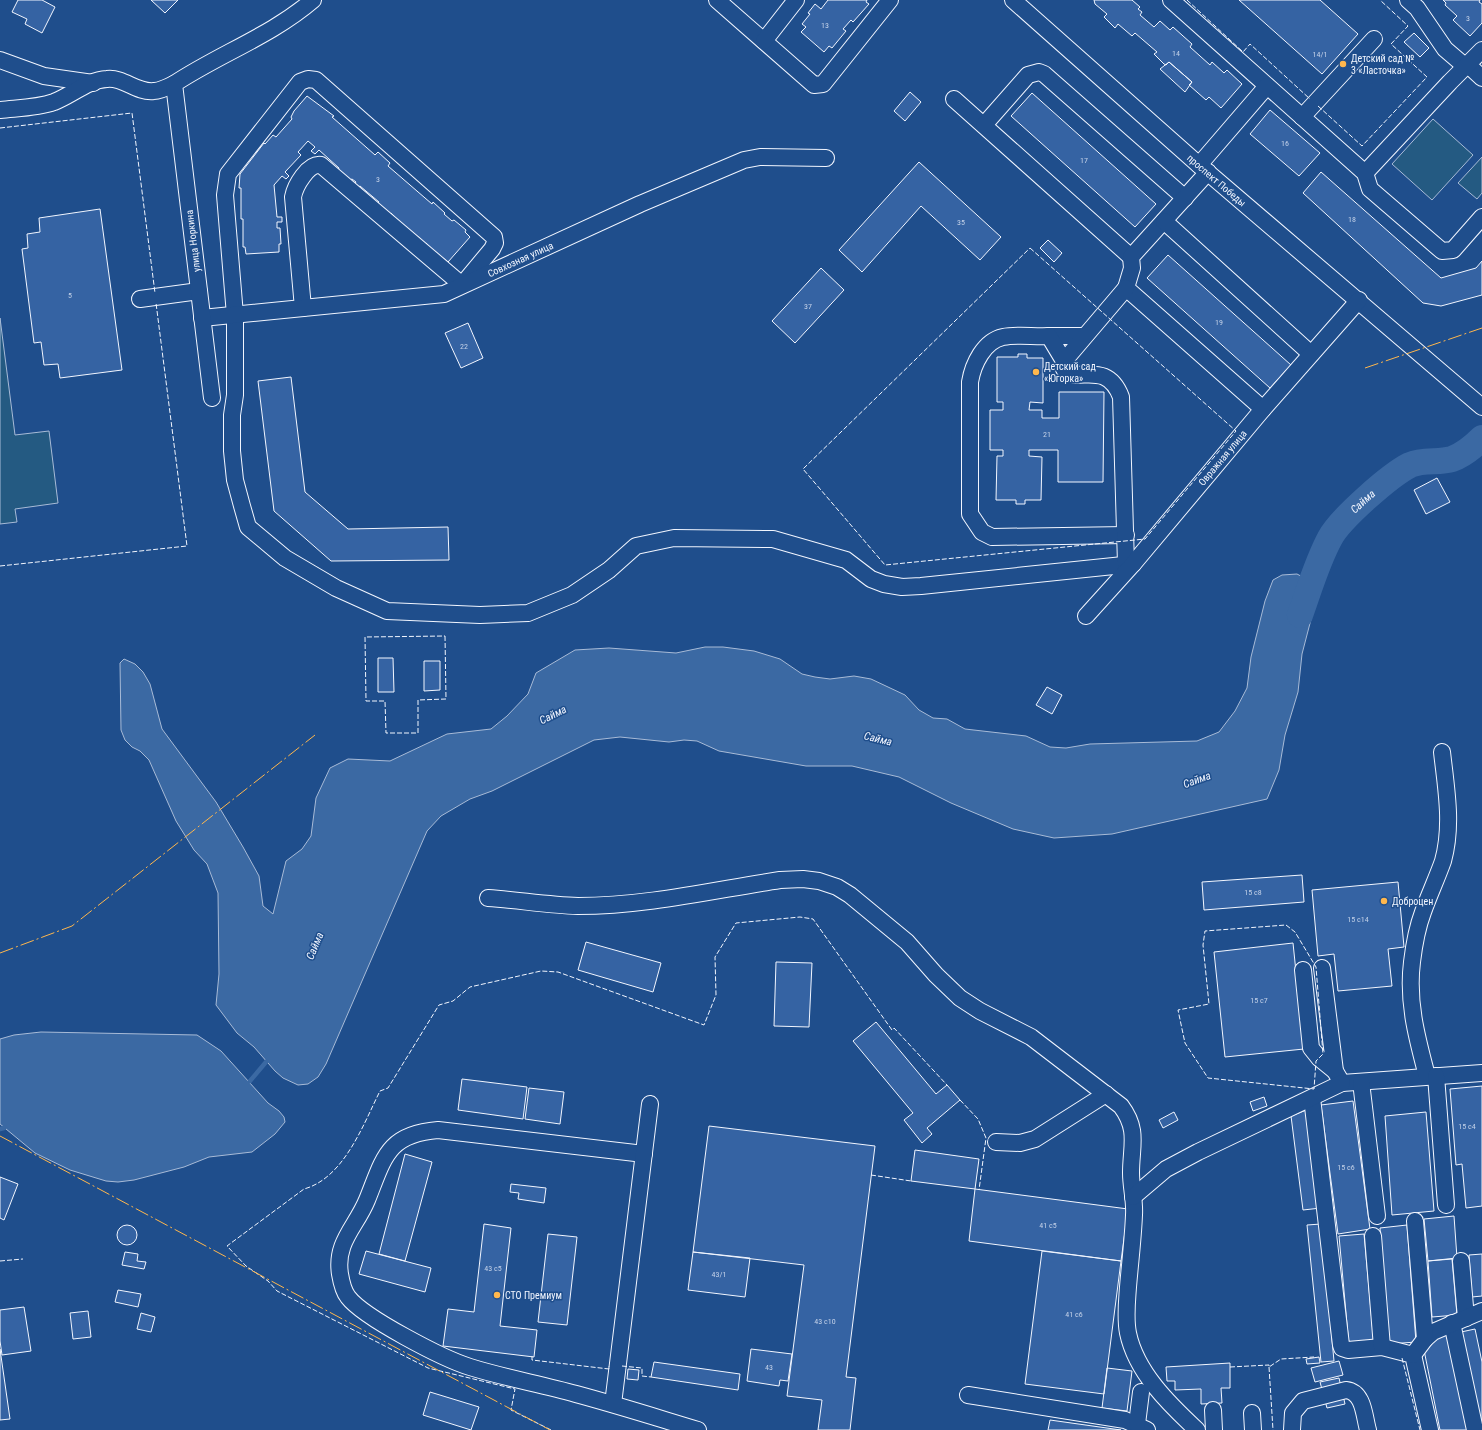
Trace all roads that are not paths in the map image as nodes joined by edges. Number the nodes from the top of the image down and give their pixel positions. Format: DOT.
graph roads {
  1 [pos="313,0"];
  2 [pos="717,0"];
  3 [pos="796,0"];
  4 [pos="890,0"];
  5 [pos="1014,0"];
  6 [pos="1171,0"];
  7 [pos="1408,0"];
  8 [pos="1374,39"];
  9 [pos="764,41"];
  10 [pos="1482,50"];
  11 [pos="0,60"];
  12 [pos="1467,66"];
  13 [pos="1482,78"];
  14 [pos="93,83"];
  15 [pos="174,84"];
  16 [pos="1267,86"];
  17 [pos="954,99"];
  18 [pos="0,110"];
  19 [pos="1302,117"];
  20 [pos="984,125"];
  21 [pos="826,158"];
  22 [pos="1204,168"];
  23 [pos="1365,173"];
  24 [pos="1185,198"];
  25 [pos="1482,216"];
  26 [pos="1164,221"];
  27 [pos="1131,257"];
  28 [pos="462,285"];
  29 [pos="1126,288"];
  30 [pos="199,292"];
  31 [pos="140,299"];
  32 [pos="1359,300"];
  33 [pos="303,308"];
  34 [pos="235,316"];
  35 [pos="202,318"];
  36 [pos="1050,336"];
  37 [pos="1084,336"];
  38 [pos="1311,354"];
  39 [pos="1064,361"];
  40 [pos="212,398"];
  41 [pos="1482,407"];
  42 [pos="1263,409"];
  43 [pos="1126,534"];
  44 [pos="1129,564"];
  45 [pos="1086,616"];
  46 [pos="1442,752"];
  47 [pos="488,898"];
  48 [pos="1322,968"];
  49 [pos="1303,970"];
  50 [pos="1482,1073"];
  51 [pos="1431,1076"];
  52 [pos="1339,1077"];
  53 [pos="1361,1082"];
  54 [pos="1106,1094"];
  55 [pos="1312,1098"];
  56 [pos="650,1104"];
  57 [pos="996,1142"];
  58 [pos="644,1154"];
  59 [pos="1133,1197"];
  60 [pos="1446,1205"];
  61 [pos="1377,1216"];
  62 [pos="1415,1221"];
  63 [pos="1373,1236"];
  64 [pos="1461,1261"];
  65 [pos="1482,1311"];
  66 [pos="1459,1321"];
  67 [pos="1425,1340"];
  68 [pos="1382,1347"];
  69 [pos="1413,1355"];
  70 [pos="1141,1392"];
  71 [pos="968,1395"];
  72 [pos="613,1404"];
  73 [pos="1213,1410"];
  74 [pos="1252,1413"];
  75 [pos="1142,1427"];
  76 [pos="698,1430"];
  77 [pos="1197,1430"];
  78 [pos="1214,1430"];
  79 [pos="1253,1430"];
  80 [pos="1292,1430"];
  81 [pos="1368,1430"];
  82 [pos="1430,1430"];
  83 [pos="1474,1430"];
  1 -- 15 [label="street"];
  2 -- 9 [label="street"];
  3 -- 9 [label="street"];
  4 -- 9 [label="street"];
  5 -- 22 [label="street, проспект Победы"];
  6 -- 16 [label="street"];
  7 -- 12 [label="street"];
  8 -- 19 [label="street"];
  10 -- 12 [label="street"];
  11 -- 14 [label="street"];
  12 -- 13 [label="street"];
  12 -- 23 [label="street"];
  14 -- 15 [label="street"];
  14 -- 18 [label="street"];
  15 -- 30 [label="street, улица Норкина"];
  16 -- 19 [label="street"];
  16 -- 22 [label="street"];
  17 -- 20 [label="street"];
  19 -- 23 [label="street"];
  20 -- 24 [label="street"];
  20 -- 27 [label="street"];
  21 -- 28 [label="street, Совхозная улица"];
  22 -- 24 [label="street"];
  22 -- 32 [label="street, проспект Победы"];
  23 -- 25 [label="street"];
  24 -- 26 [label="street"];
  26 -- 27 [label="street"];
  26 -- 38 [label="street"];
  27 -- 29 [label="street"];
  28 -- 33 [label="street, Совхозная улица"];
  28 -- 33 [label="street"];
  28 -- 34 [label="street"];
  29 -- 37 [label="street"];
  29 -- 42 [label="street"];
  30 -- 31 [label="street"];
  30 -- 35 [label="street, улица Норкина"];
  32 -- 38 [label="street, Овражная улица"];
  32 -- 41 [label="street, проспект Победы"];
  33 -- 34 [label="street, Совхозная улица"];
  34 -- 35 [label="street, Совхозная улица"];
  34 -- 44 [label="street"];
  35 -- 40 [label="street, улица Норкина"];
  36 -- 37 [label="street"];
  36 -- 39 [label="street"];
  36 -- 43 [label="street"];
  37 -- 39 [label="street"];
  38 -- 42 [label="street, Овражная улица"];
  39 -- 43 [label="street"];
  42 -- 44 [label="street, Овражная улица"];
  43 -- 44 [label="street"];
  44 -- 45 [label="street, Овражная улица"];
  46 -- 51 [label="street"];
  47 -- 54 [label="street"];
  48 -- 52 [label="street"];
  49 -- 52 [label="street"];
  50 -- 51 [label="street"];
  51 -- 53 [label="street"];
  51 -- 60 [label="street"];
  52 -- 53 [label="street"];
  52 -- 55 [label="street"];
  53 -- 61 [label="street"];
  54 -- 57 [label="street"];
  54 -- 59 [label="street"];
  55 -- 59 [label="street"];
  55 -- 68 [label="street"];
  56 -- 58 [label="street"];
  58 -- 72 [label="street"];
  58 -- 72 [label="street"];
  59 -- 77 [label="street"];
  62 -- 67 [label="street"];
  63 -- 68 [label="street"];
  64 -- 66 [label="street"];
  65 -- 66 [label="street"];
  66 -- 67 [label="street"];
  66 -- 83 [label="street"];
  67 -- 69 [label="street"];
  68 -- 69 [label="street"];
  69 -- 82 [label="street"];
  70 -- 75 [label="street"];
  71 -- 75 [label="street"];
  72 -- 76 [label="street"];
  73 -- 78 [label="street"];
  74 -- 79 [label="street"];
  80 -- 81 [label="street"];
}
